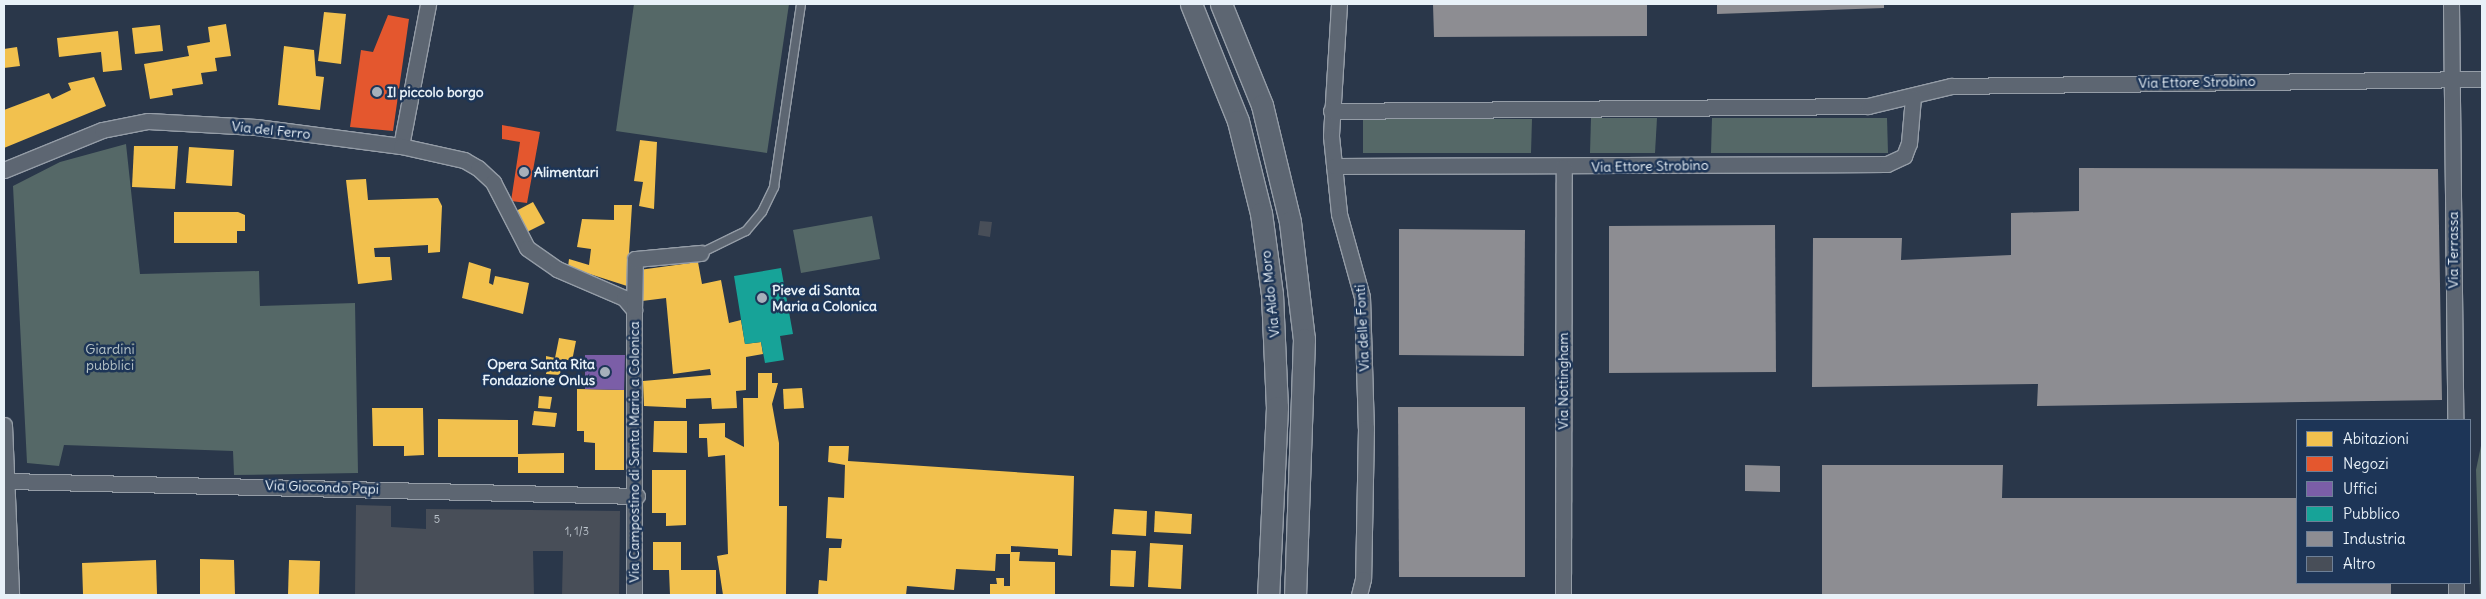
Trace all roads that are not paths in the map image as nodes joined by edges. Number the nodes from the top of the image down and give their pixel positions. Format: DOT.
graph roads {
  1 [pos="428,4"];
  2 [pos="800,4"];
  3 [pos="1191,4"];
  4 [pos="1221,4"];
  5 [pos="1339,4"];
  6 [pos="2451,4"];
  7 [pos="2452,79"];
  8 [pos="2482,79"];
  9 [pos="1913,97"];
  10 [pos="1331,111"];
  11 [pos="401,146"];
  12 [pos="1334,166"];
  13 [pos="1564,167"];
  14 [pos="4,170"];
  15 [pos="701,253"];
  16 [pos="634,310"];
  17 [pos="2455,419"];
  18 [pos="4,425"];
  19 [pos="4,443"];
  20 [pos="7,481"];
  21 [pos="637,496"];
  22 [pos="11,595"];
  23 [pos="634,595"];
  24 [pos="1268,595"];
  25 [pos="1296,595"];
  26 [pos="1359,595"];
  27 [pos="1563,595"];
  1 -- 11 [label="street"];
  2 -- 15 [label="lane"];
  3 -- 24 [label="street, Via Aldo Moro"];
  4 -- 25 [label="street, Via Aldo Moro"];
  5 -- 10 [label="street, Via delle Fonti"];
  6 -- 7 [label="street, Via Terrassa"];
  7 -- 8 [label="street, Via Ettore Strobino"];
  7 -- 9 [label="street, Via Ettore Strobino"];
  7 -- 17 [label="street, Via Terrassa"];
  9 -- 10 [label="street, Via Ettore Strobino"];
  9 -- 13 [label="street, Via Ettore Strobino"];
  10 -- 12 [label="street, Via delle Fonti"];
  11 -- 14 [label="street, Via del Ferro"];
  11 -- 16 [label="street, Via Campostino di Santa Maria a Colonica"];
  12 -- 13 [label="street, Via Ettore Strobino"];
  12 -- 26 [label="street, Via delle Fonti"];
  13 -- 27 [label="street, Via Nottingham"];
  15 -- 16 [label="street"];
  16 -- 21 [label="street, Via Campostino di Santa Maria a Colonica"];
  18 -- 19 [label="street"];
  19 -- 20 [label="street"];
  20 -- 21 [label="street, Via Giocondo Papi"];
  20 -- 22 [label="street"];
  21 -- 23 [label="street, Via Campostino di Santa Maria a Colonica"];
}
